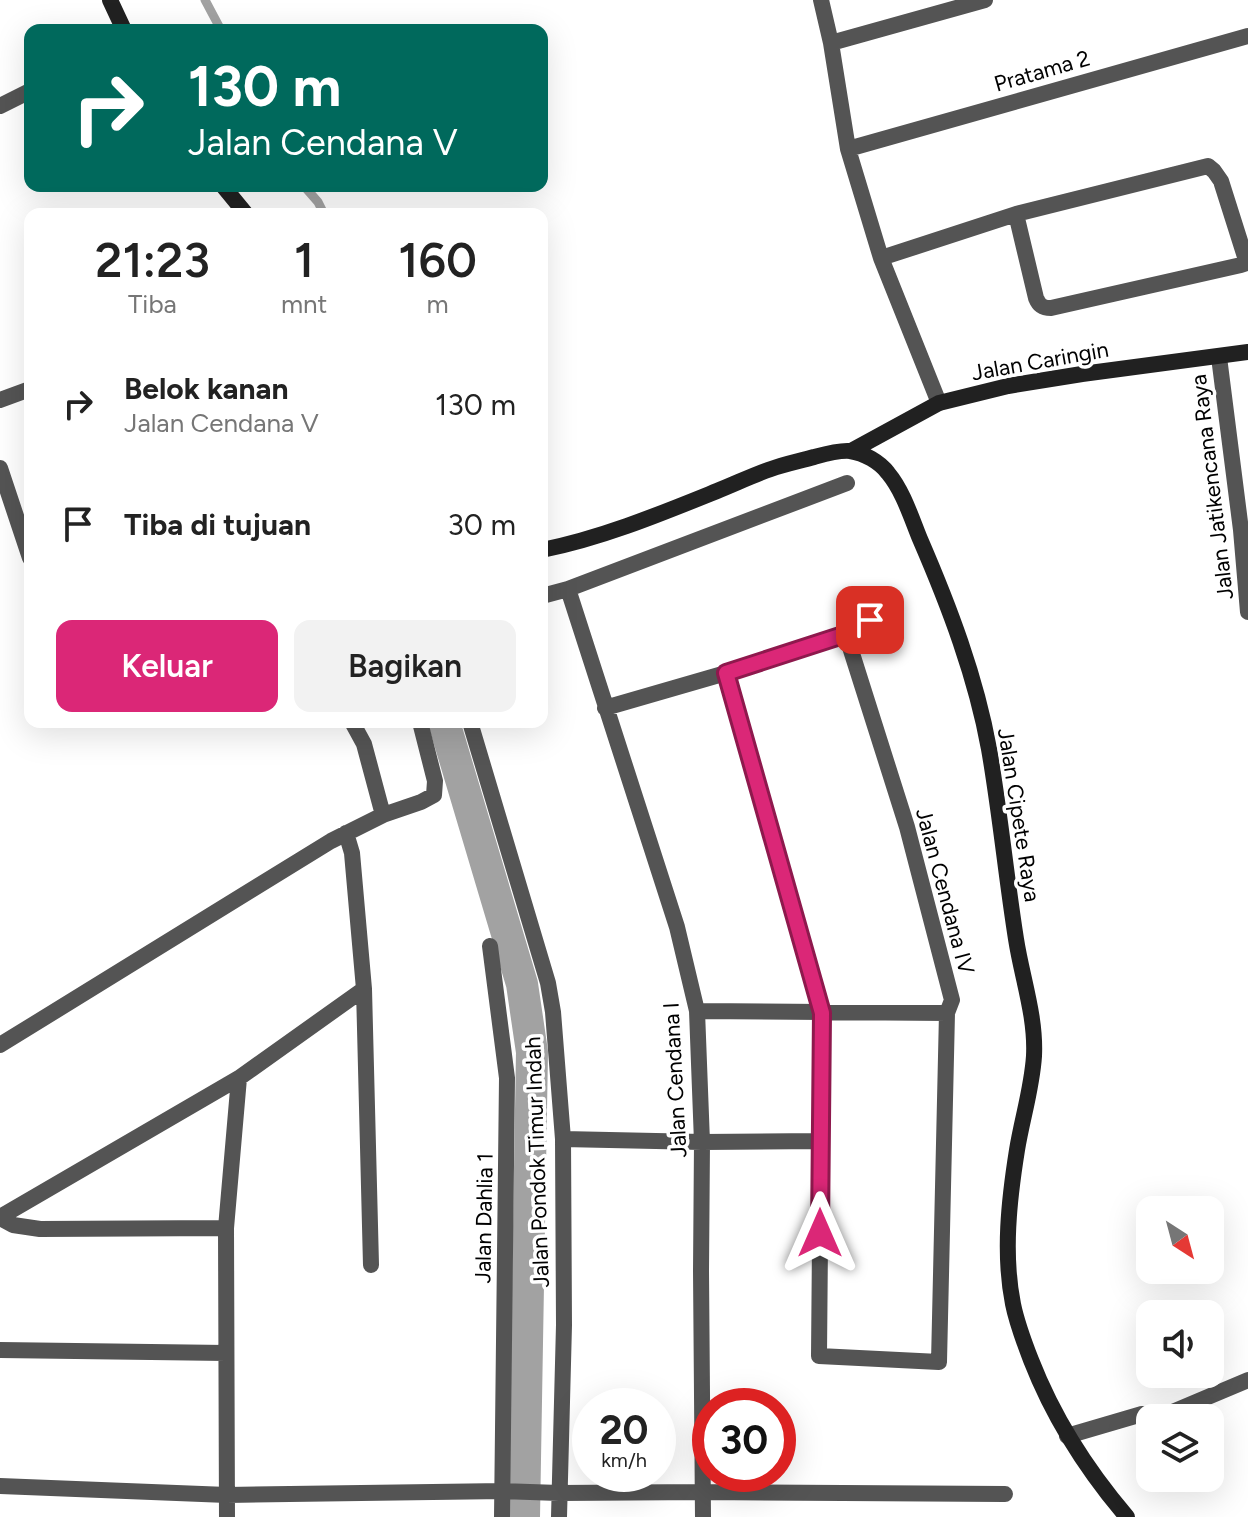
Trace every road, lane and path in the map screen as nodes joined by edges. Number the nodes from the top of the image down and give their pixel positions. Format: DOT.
graph roads {
  1 [pos="110,0"];
  2 [pos="821,0"];
  3 [pos="985,0"];
  4 [pos="121,24"];
  5 [pos="1248,36"];
  6 [pos="831,43"];
  7 [pos="24,94"];
  8 [pos="0,106"];
  9 [pos="848,149"];
  10 [pos="228,192"];
  11 [pos="241,208"];
  12 [pos="1016,214"];
  13 [pos="881,258"];
  14 [pos="1248,352"];
  15 [pos="1219,357"];
  16 [pos="24,391"];
  17 [pos="0,400"];
  18 [pos="939,403"];
  19 [pos="851,451"];
  20 [pos="0,468"];
  21 [pos="847,483"];
  22 [pos="1245,530"];
  23 [pos="24,540"];
  24 [pos="548,548"];
  25 [pos="568,589"];
  26 [pos="548,594"];
  27 [pos="1248,612"];
  28 [pos="882,613"];
  29 [pos="840,636"];
  30 [pos="726,673"];
  31 [pos="605,708"];
  32 [pos="355,728"];
  33 [pos="422,728"];
  34 [pos="472,728"];
  35 [pos="383,815"];
  36 [pos="346,833"];
  37 [pos="490,946"];
  38 [pos="364,989"];
  39 [pos="697,1011"];
  40 [pos="822,1013"];
  41 [pos="947,1013"];
  42 [pos="0,1045"];
  43 [pos="239,1078"];
  44 [pos="563,1139"];
  45 [pos="820,1141"];
  46 [pos="702,1142"];
  47 [pos="0,1218"];
  48 [pos="226,1228"];
  49 [pos="371,1265"];
  50 [pos="0,1350"];
  51 [pos="226,1353"];
  52 [pos="1248,1380"];
  53 [pos="703,1388"];
  54 [pos="1189,1404"];
  55 [pos="1136,1416"];
  56 [pos="1067,1436"];
  57 [pos="0,1486"];
  58 [pos="510,1491"];
  59 [pos="704,1492"];
  60 [pos="559,1493"];
  61 [pos="1005,1494"];
  62 [pos="227,1495"];
  63 [pos="227,1517"];
  64 [pos="502,1517"];
  65 [pos="559,1517"];
  66 [pos="703,1517"];
  67 [pos="1127,1517"];
  1 -- 4 [label="main road"];
  2 -- 6 [label="street"];
  3 -- 6 [label="street"];
  5 -- 9 [label="street, Pratama 2"];
  6 -- 9 [label="street"];
  7 -- 8 [label="street"];
  9 -- 13 [label="street"];
  10 -- 11 [label="main road"];
  12 -- 12 [label="street"];
  12 -- 13 [label="street"];
  13 -- 18 [label="street"];
  14 -- 15 [label="main road, Jalan Caringin"];
  15 -- 18 [label="main road, Jalan Caringin"];
  15 -- 22 [label="street, Jalan Jatikencana Raya"];
  16 -- 17 [label="street"];
  18 -- 19 [label="main road, Jalan Caringin"];
  19 -- 24 [label="main road"];
  19 -- 56 [label="main road, Jalan Cipete Raya"];
  20 -- 23 [label="street"];
  21 -- 25 [label="street"];
  22 -- 27 [label="street, Jalan Jatikencana Raya"];
  25 -- 26 [label="street"];
  25 -- 31 [label="street, Jalan Cendana I"];
  28 -- 29 [label="street"];
  29 -- 30 [label="street"];
  29 -- 41 [label="street, Jalan Cendana IV"];
  30 -- 31 [label="street"];
  30 -- 40 [label="street"];
  31 -- 39 [label="street, Jalan Cendana I"];
  32 -- 35 [label="street"];
  33 -- 35 [label="street"];
  34 -- 44 [label="street, Jalan Pondok Timur Indah"];
  35 -- 36 [label="street"];
  36 -- 38 [label="street"];
  36 -- 42 [label="street"];
  37 -- 58 [label="street, Jalan Dahlia 1"];
  38 -- 43 [label="street"];
  38 -- 49 [label="street"];
  39 -- 40 [label="street"];
  39 -- 46 [label="street, Jalan Cendana I"];
  40 -- 41 [label="street"];
  40 -- 45 [label="street"];
  41 -- 45 [label="street, Jalan Cendana IV"];
  43 -- 47 [label="street"];
  43 -- 48 [label="street"];
  44 -- 46 [label="street"];
  44 -- 60 [label="street, Jalan Pondok Timur Indah"];
  45 -- 46 [label="street"];
  46 -- 53 [label="street, Jalan Cendana I"];
  47 -- 48 [label="street"];
  48 -- 51 [label="street"];
  50 -- 51 [label="street"];
  51 -- 62 [label="street"];
  52 -- 54 [label="street"];
  55 -- 56 [label="street"];
  56 -- 67 [label="main road, Jalan Cipete Raya"];
  57 -- 62 [label="street"];
  58 -- 60 [label="street"];
  58 -- 62 [label="street"];
  58 -- 64 [label="street"];
  59 -- 60 [label="street"];
  59 -- 61 [label="street"];
  59 -- 66 [label="street, Jalan Cendana I"];
  60 -- 65 [label="street, Jalan Pondok Timur Indah"];
  62 -- 63 [label="street"];
}
